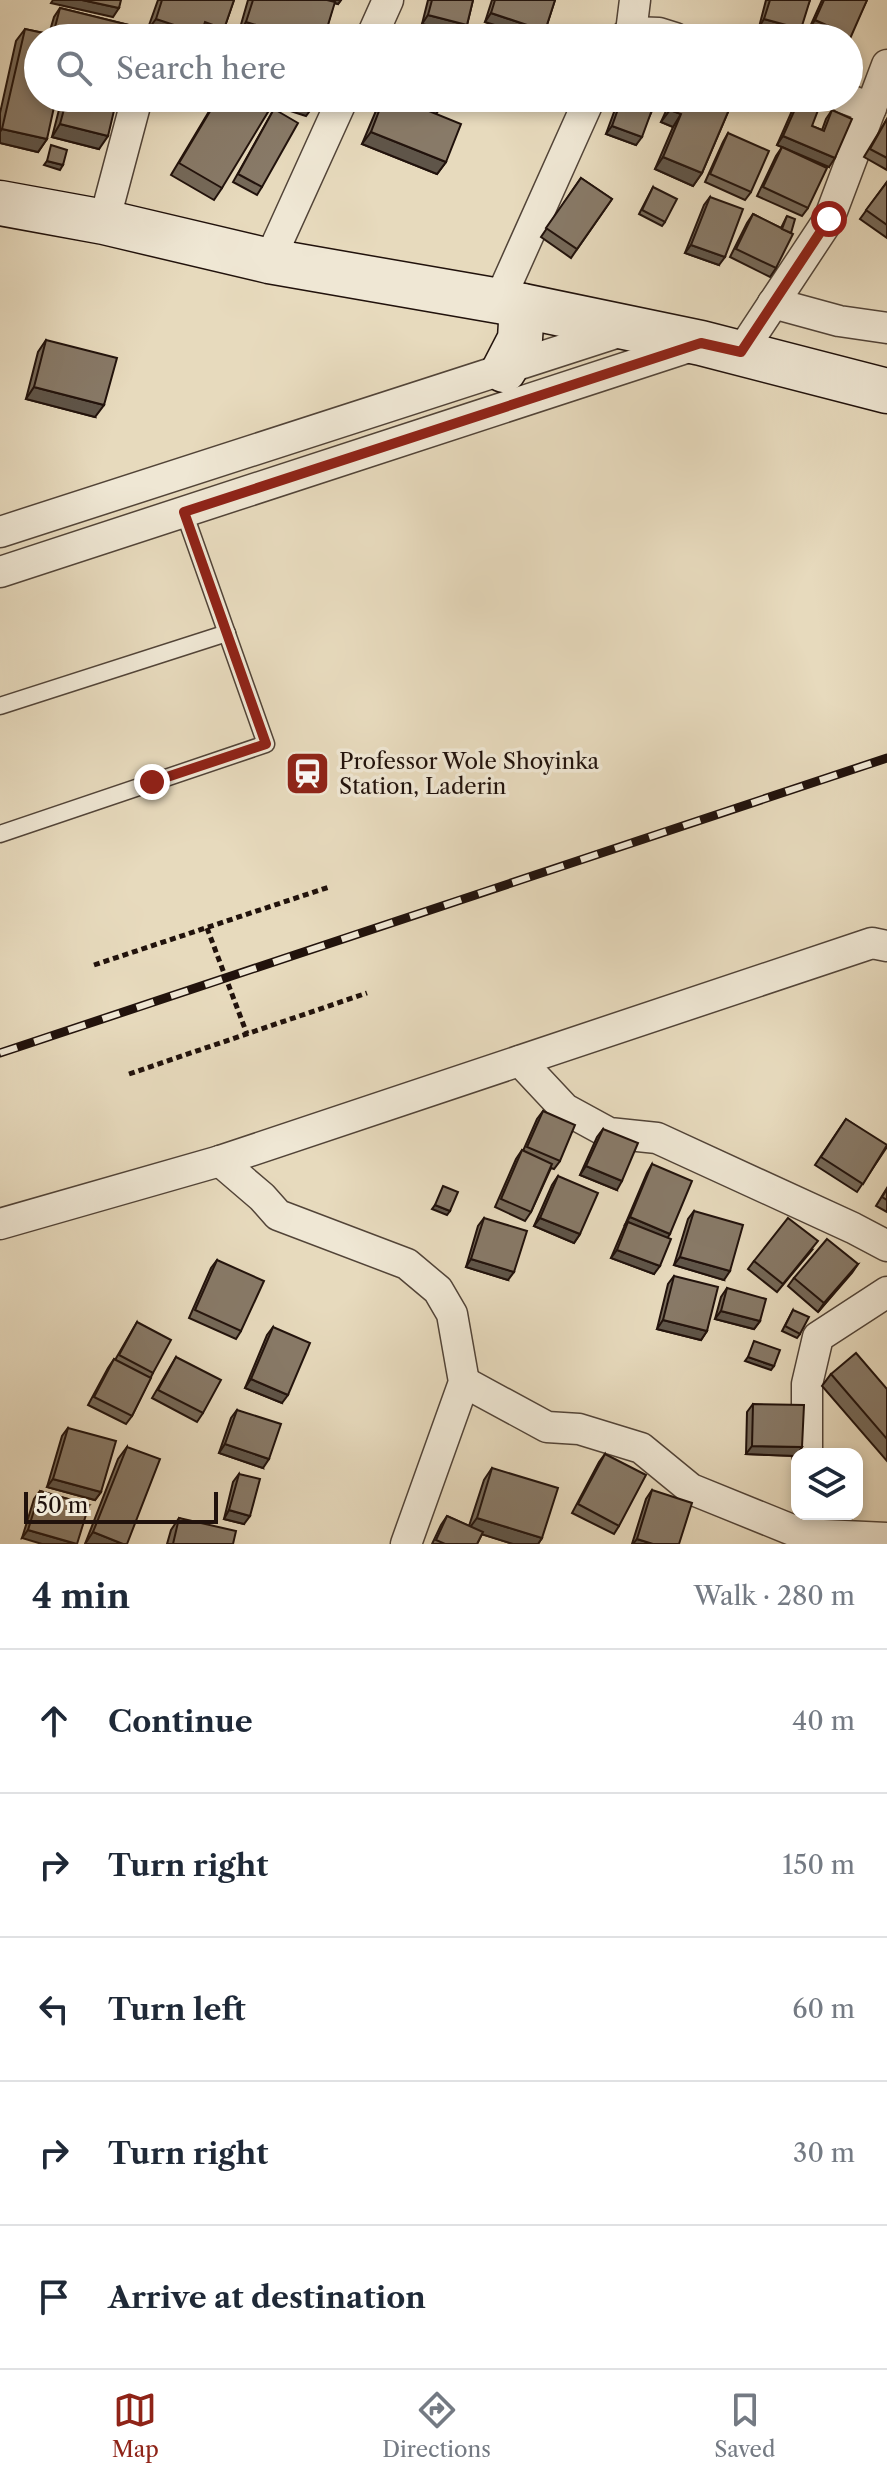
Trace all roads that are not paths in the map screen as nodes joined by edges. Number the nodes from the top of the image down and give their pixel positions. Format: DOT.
graph roads {
  1 [pos="388,0"];
  2 [pos="635,0"];
  3 [pos="377,24"];
  4 [pos="630,24"];
  5 [pos="887,65"];
  6 [pos="863,95"];
  7 [pos="133,112"];
  8 [pos="337,112"];
  9 [pos="585,112"];
  10 [pos="855,112"];
  11 [pos="0,203"];
  12 [pos="104,222"];
  13 [pos="269,261"];
  14 [pos="773,303"];
  15 [pos="510,304"];
  16 [pos="887,328"];
  17 [pos="630,329"];
  18 [pos="721,348"];
  19 [pos="504,370"];
  20 [pos="448,389"];
  21 [pos="887,391"];
  22 [pos="460,421"];
  23 [pos="184,512"];
  24 [pos="0,532"];
  25 [pos="0,572"];
  26 [pos="227,633"];
  27 [pos="0,706"];
  28 [pos="0,834"];
  29 [pos="887,946"];
  30 [pos="520,1061"];
  31 [pos="220,1161"];
  32 [pos="0,1224"];
  33 [pos="887,1246"];
  34 [pos="887,1292"];
  35 [pos="464,1382"];
  36 [pos="807,1448"];
  37 [pos="803,1524"];
  38 [pos="887,1538"];
  39 [pos="406,1544"];
  1 -- 3 [label="street"];
  2 -- 4 [label="street"];
  5 -- 6 [label="street"];
  7 -- 12 [label="street"];
  8 -- 13 [label="street"];
  9 -- 15 [label="street"];
  10 -- 14 [label="street"];
  11 -- 12 [label="street"];
  12 -- 13 [label="street"];
  13 -- 15 [label="street"];
  14 -- 16 [label="street"];
  14 -- 18 [label="street"];
  15 -- 17 [label="street"];
  15 -- 19 [label="street"];
  17 -- 18 [label="street"];
  17 -- 19 [label="street"];
  18 -- 21 [label="street"];
  18 -- 22 [label="street"];
  19 -- 20 [label="street"];
  20 -- 22 [label="street"];
  20 -- 24 [label="street"];
  22 -- 23 [label="street"];
  23 -- 25 [label="street"];
  23 -- 26 [label="lane"];
  26 -- 27 [label="lane"];
  26 -- 28 [label="lane"];
  29 -- 30 [label="street"];
  30 -- 31 [label="street"];
  30 -- 33 [label="street"];
  31 -- 32 [label="street"];
  31 -- 35 [label="street"];
  34 -- 36 [label="street"];
  35 -- 37 [label="street"];
  35 -- 39 [label="street"];
  37 -- 38 [label="street"];
}
